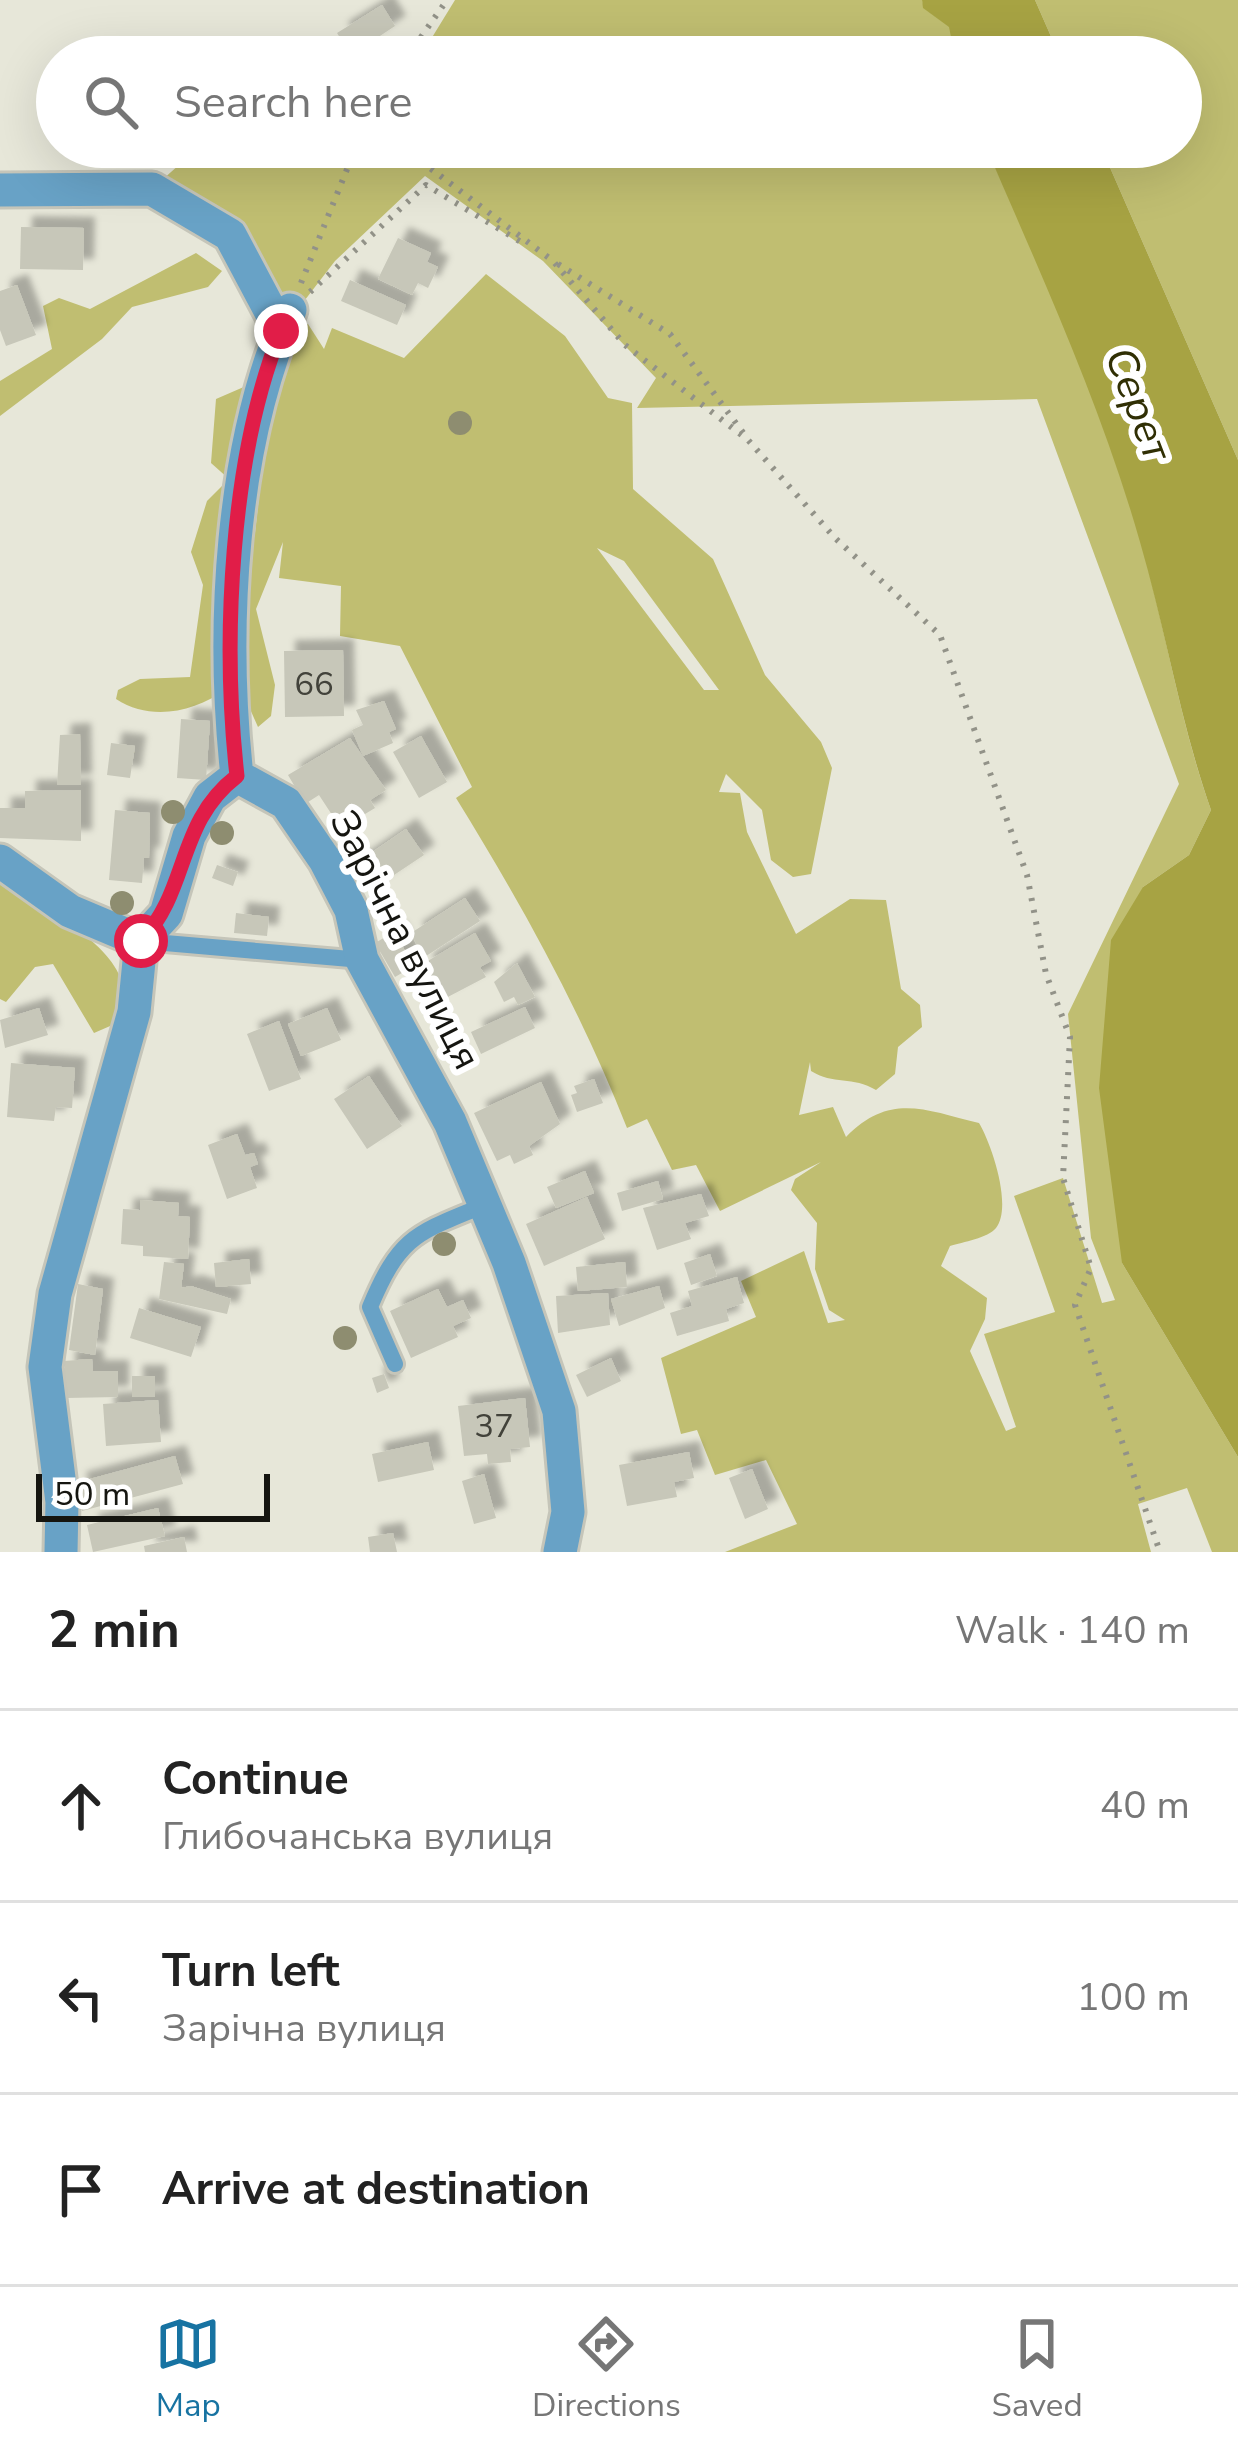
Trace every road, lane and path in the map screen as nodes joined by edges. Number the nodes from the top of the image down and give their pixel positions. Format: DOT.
graph roads {
  1 [pos="447,0"];
  2 [pos="422,36"];
  3 [pos="347,168"];
  4 [pos="431,168"];
  5 [pos="0,190"];
  6 [pos="553,261"];
  7 [pos="285,321"];
  8 [pos="748,440"];
  9 [pos="237,776"];
  10 [pos="0,861"];
  11 [pos="141,941"];
  12 [pos="362,961"];
  13 [pos="485,1205"];
  14 [pos="394,1364"];
  15 [pos="62,1552"];
  16 [pos="560,1552"];
  17 [pos="1160,1552"];
  1 -- 2 [label="path"];
  3 -- 7 [label="path"];
  4 -- 6 [label="path"];
  5 -- 7 [label="street"];
  6 -- 7 [label="path"];
  6 -- 8 [label="path"];
  6 -- 8 [label="path"];
  7 -- 9 [label="street"];
  8 -- 17 [label="path"];
  9 -- 11 [label="street"];
  9 -- 12 [label="street, Зарічна вулиця"];
  10 -- 11 [label="street"];
  11 -- 12 [label="lane"];
  11 -- 15 [label="street"];
  12 -- 13 [label="street, Зарічна вулиця"];
  13 -- 14 [label="lane"];
  13 -- 16 [label="street, Зарічна вулиця"];
}
